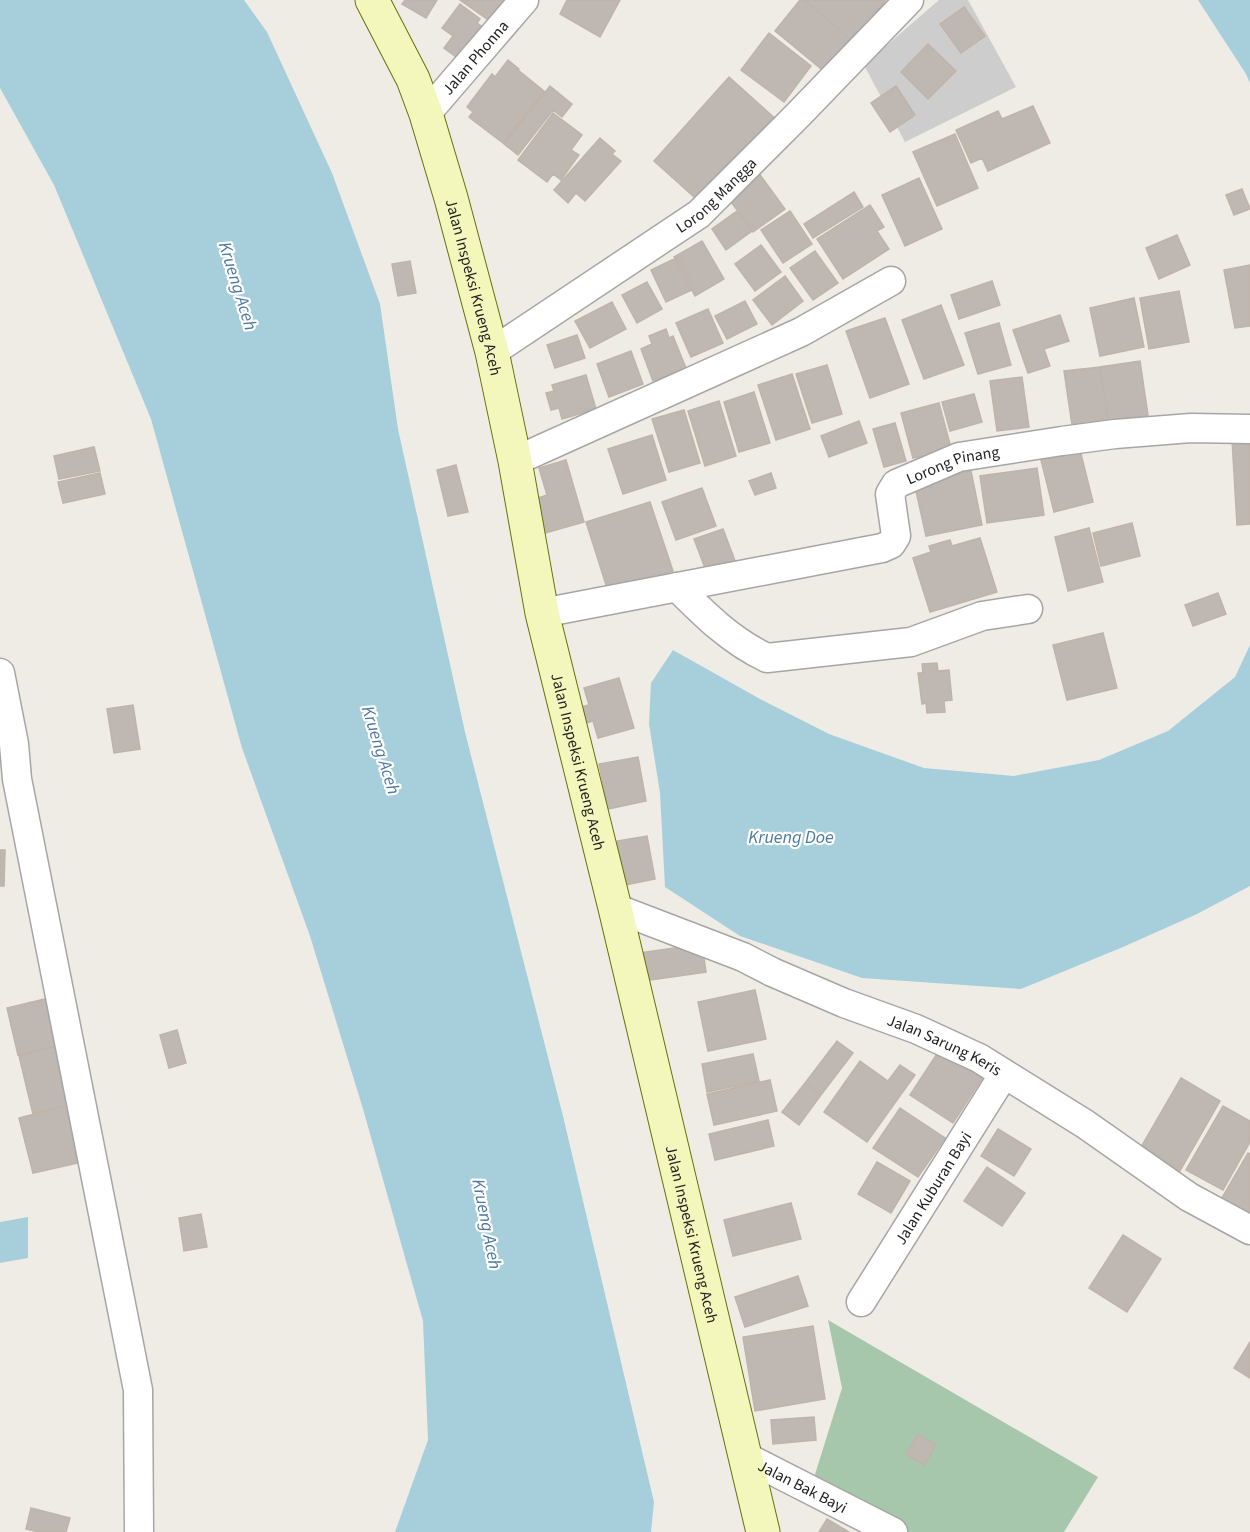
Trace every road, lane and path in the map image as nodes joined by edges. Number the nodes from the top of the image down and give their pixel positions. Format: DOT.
graph roads {
  1 [pos="372,0"];
  2 [pos="524,0"];
  3 [pos="909,0"];
  4 [pos="426,114"];
  5 [pos="891,281"];
  6 [pos="492,352"];
  7 [pos="1250,429"];
  8 [pos="515,461"];
  9 [pos="676,587"];
  10 [pos="1028,609"];
  11 [pos="542,613"];
  12 [pos="0,673"];
  13 [pos="7,745"];
  14 [pos="8,779"];
  15 [pos="615,908"];
  16 [pos="1004,1074"];
  17 [pos="1250,1230"];
  18 [pos="861,1302"];
  19 [pos="744,1456"];
  20 [pos="139,1532"];
  21 [pos="763,1532"];
  22 [pos="893,1532"];
  1 -- 4 [label="street, Jalan Inspeksi Krueng Aceh"];
  2 -- 4 [label="street, Jalan Phonna"];
  3 -- 6 [label="street, Lorong Mangga"];
  4 -- 6 [label="street, Jalan Inspeksi Krueng Aceh"];
  5 -- 8 [label="street"];
  6 -- 8 [label="street, Jalan Inspeksi Krueng Aceh"];
  7 -- 9 [label="street, Lorong Pinang"];
  8 -- 11 [label="street, Jalan Inspeksi Krueng Aceh"];
  9 -- 10 [label="street"];
  9 -- 11 [label="street, Lorong Pinang"];
  11 -- 15 [label="street, Jalan Inspeksi Krueng Aceh"];
  12 -- 13 [label="street"];
  13 -- 14 [label="street"];
  14 -- 20 [label="street"];
  15 -- 16 [label="street, Jalan Sarung Keris"];
  15 -- 19 [label="street, Jalan Inspeksi Krueng Aceh"];
  16 -- 17 [label="street, Jalan Sarung Keris"];
  16 -- 18 [label="street, Jalan Kuburan Bayi"];
  19 -- 21 [label="street, Jalan Inspeksi Krueng Aceh"];
  19 -- 22 [label="street, Jalan Bak Bayi"];
}
